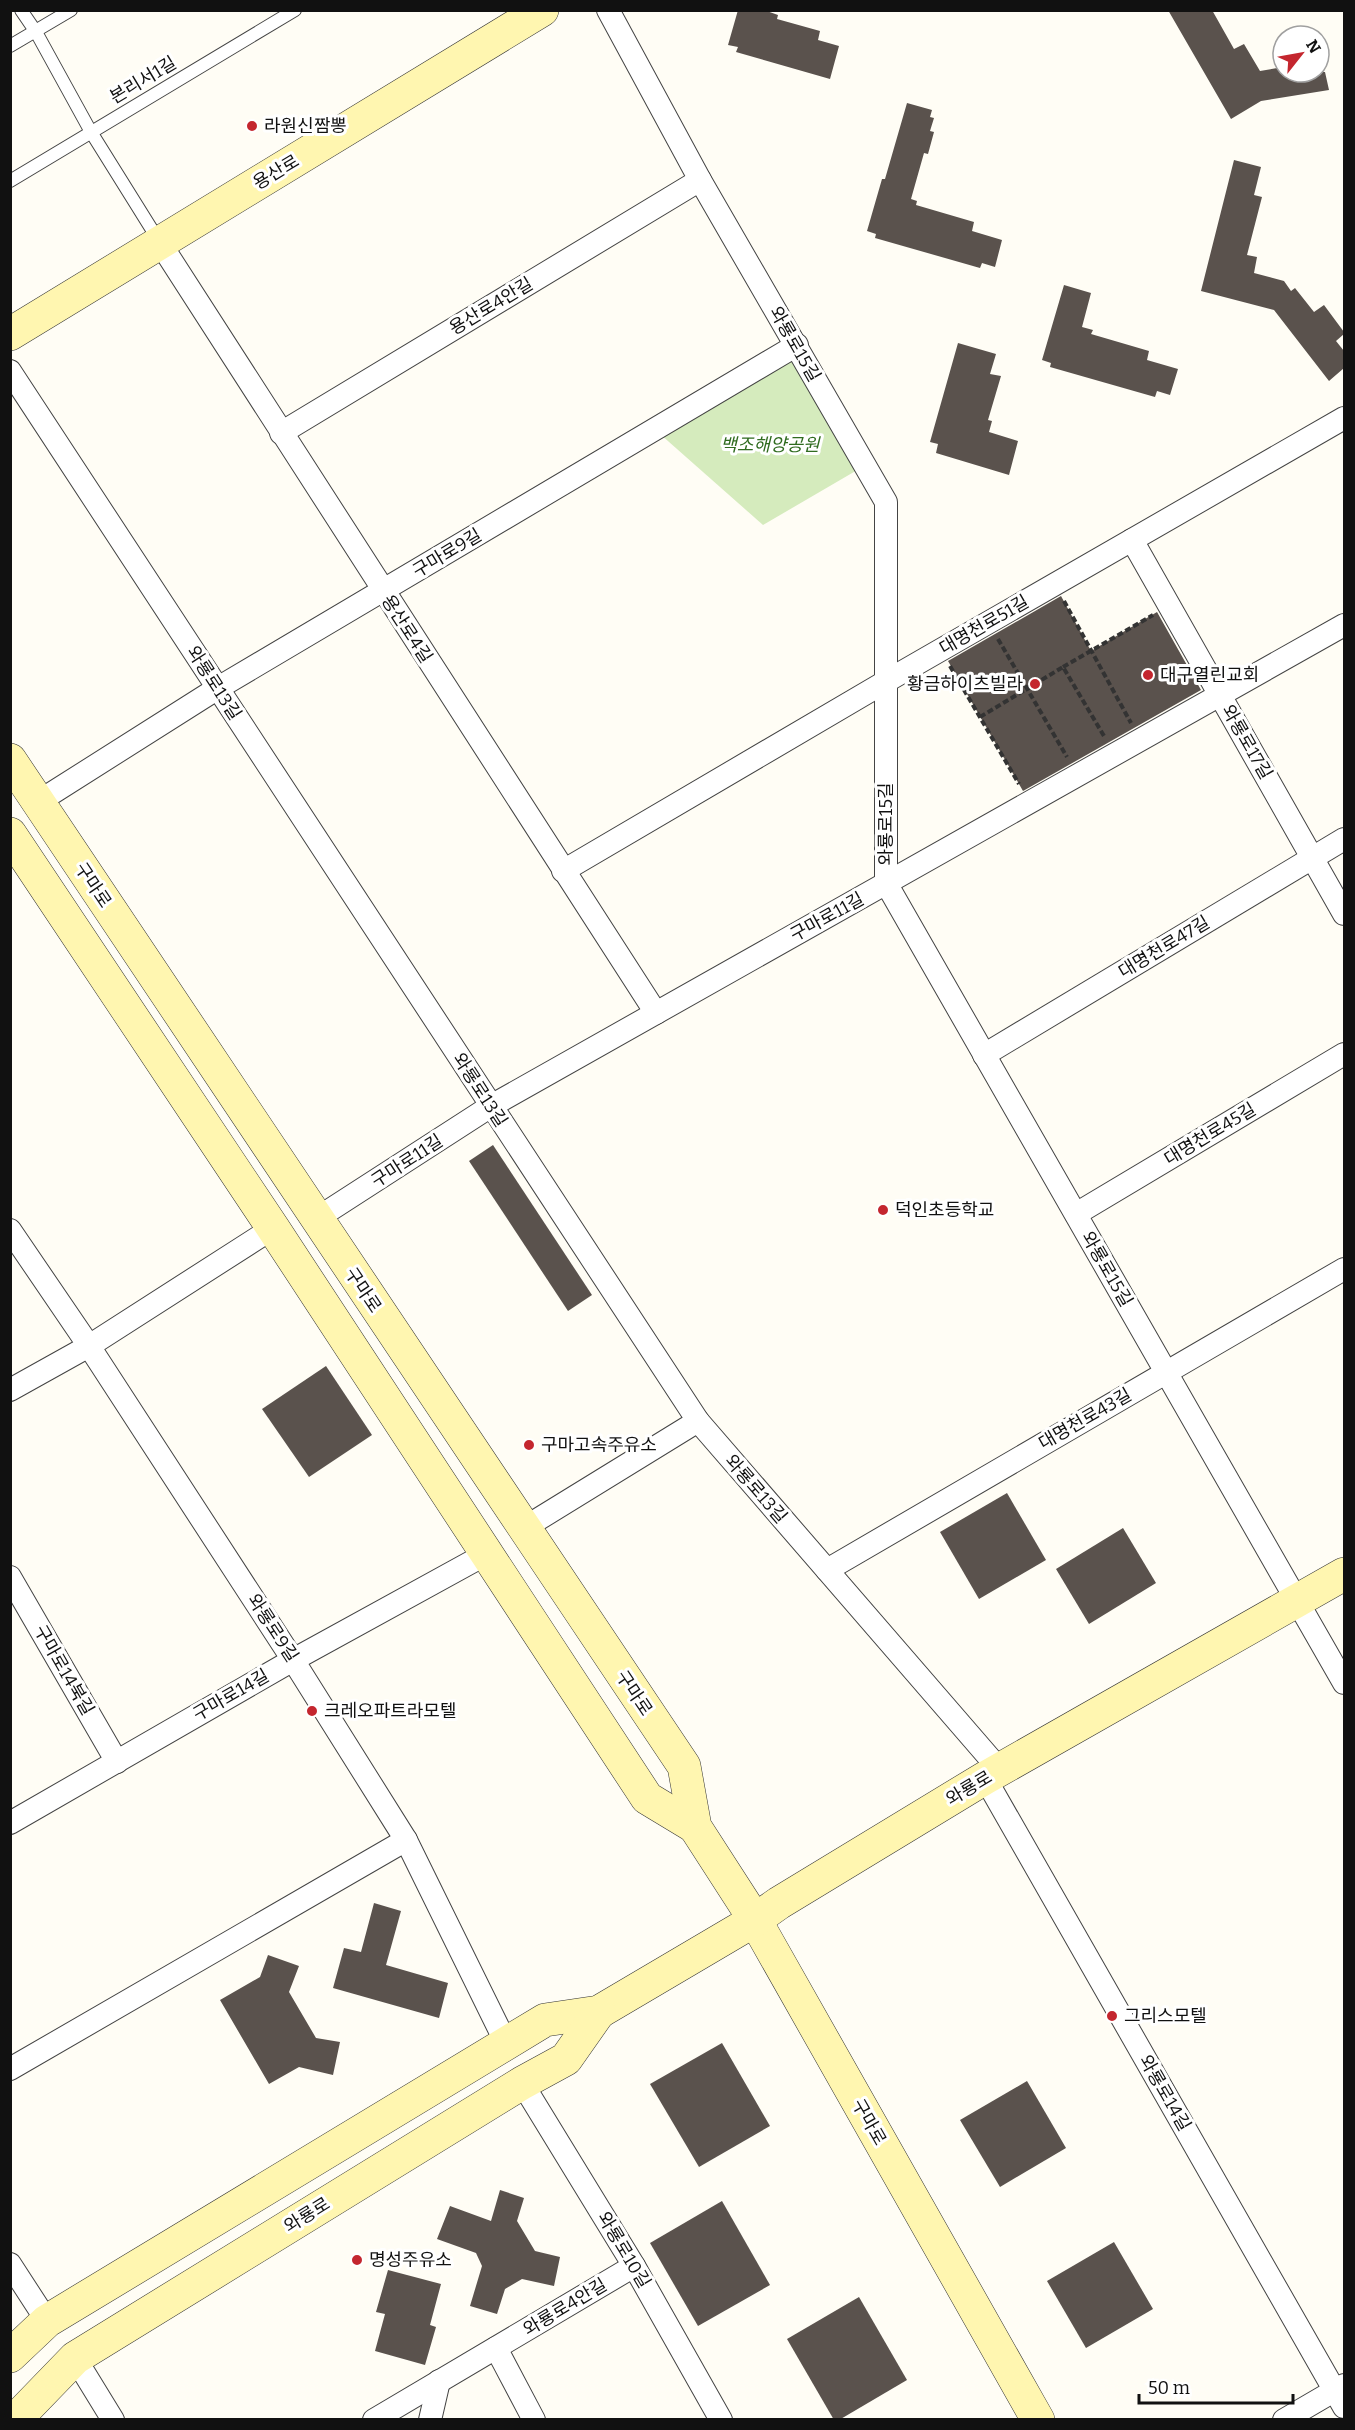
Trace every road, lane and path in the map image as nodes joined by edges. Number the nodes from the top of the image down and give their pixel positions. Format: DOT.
graph roads {
  1 [pos="21,10"];
  2 [pos="71,10"];
  3 [pos="295,10"];
  4 [pos="542,10"];
  5 [pos="608,10"];
  6 [pos="36,32"];
  7 [pos="10,46"];
  8 [pos="91,132"];
  9 [pos="699,180"];
  10 [pos="10,181"];
  11 [pos="160,243"];
  12 [pos="10,334"];
  13 [pos="796,345"];
  14 [pos="10,371"];
  15 [pos="1344,418"];
  16 [pos="282,433"];
  17 [pos="1132,540"];
  18 [pos="1054,585"];
  19 [pos="383,592"];
  20 [pos="1169,605"];
  21 [pos="988,623"];
  22 [pos="1344,625"];
  23 [pos="941,650"];
  24 [pos="1091,651"];
  25 [pos="1063,667"];
  26 [pos="885,682"];
  27 [pos="218,688"];
  28 [pos="1027,689"];
  29 [pos="1220,695"];
  30 [pos="980,717"];
  31 [pos="1141,740"];
  32 [pos="1115,755"];
  33 [pos="10,760"];
  34 [pos="1078,776"];
  35 [pos="38,802"];
  36 [pos="1029,803"];
  37 [pos="10,834"];
  38 [pos="1344,839"];
  39 [pos="1313,857"];
  40 [pos="564,871"];
  41 [pos="886,884"];
  42 [pos="1344,914"];
  43 [pos="656,1013"];
  44 [pos="1344,1054"];
  45 [pos="984,1055"];
  46 [pos="491,1106"];
  47 [pos="1076,1214"];
  48 [pos="316,1219"];
  49 [pos="273,1228"];
  50 [pos="10,1230"];
  51 [pos="1344,1269"];
  52 [pos="89,1346"];
  53 [pos="1166,1372"];
  54 [pos="10,1390"];
  55 [pos="698,1421"];
  56 [pos="524,1528"];
  57 [pos="486,1554"];
  58 [pos="827,1570"];
  59 [pos="1344,1574"];
  60 [pos="10,1578"];
  61 [pos="1298,1600"];
  62 [pos="293,1660"];
  63 [pos="1344,1683"];
  64 [pos="117,1762"];
  65 [pos="992,1774"];
  66 [pos="10,1823"];
  67 [pos="695,1827"];
  68 [pos="406,1840"];
  69 [pos="755,1920"];
  70 [pos="599,2012"];
  71 [pos="506,2043"];
  72 [pos="10,2069"];
  73 [pos="522,2083"];
  74 [pos="10,2264"];
  75 [pos="634,2266"];
  76 [pos="47,2321"];
  77 [pos="496,2348"];
  78 [pos="10,2356"];
  79 [pos="75,2358"];
  80 [pos="439,2381"];
  81 [pos="1341,2394"];
  82 [pos="15,2420"];
  83 [pos="113,2420"];
  84 [pos="374,2420"];
  85 [pos="430,2420"];
  86 [pos="534,2420"];
  87 [pos="721,2420"];
  88 [pos="1038,2420"];
  89 [pos="1284,2420"];
  1 -- 6 [label="lane"];
  2 -- 6 [label="lane"];
  3 -- 8 [label="lane, 본리서1길"];
  4 -- 11 [label="main road, 용산로"];
  5 -- 9 [label="street, 와룡로15길"];
  6 -- 7 [label="lane"];
  6 -- 8 [label="lane"];
  8 -- 10 [label="lane, 본리서1길"];
  8 -- 11 [label="lane"];
  9 -- 13 [label="street, 와룡로15길"];
  9 -- 16 [label="street, 용산로4안길"];
  11 -- 12 [label="main road, 용산로"];
  11 -- 16 [label="street, 용산로4길"];
  13 -- 19 [label="street, 구마로9길"];
  13 -- 26 [label="street, 와룡로15길"];
  14 -- 27 [label="street, 와룡로13길"];
  15 -- 17 [label="street, 대명천로51길"];
  16 -- 19 [label="street, 용산로4길"];
  17 -- 18 [label="street, 대명천로51길"];
  17 -- 20 [label="street, 와룡로17길"];
  18 -- 21 [label="street, 대명천로51길"];
  18 -- 24 [label="path"];
  19 -- 27 [label="street, 구마로9길"];
  19 -- 40 [label="street, 용산로4길"];
  20 -- 24 [label="path"];
  20 -- 29 [label="street, 와룡로17길"];
  21 -- 23 [label="street, 대명천로51길"];
  21 -- 28 [label="path"];
  22 -- 29 [label="street, 구마로11길"];
  23 -- 26 [label="street, 대명천로51길"];
  23 -- 30 [label="path"];
  24 -- 25 [label="path"];
  24 -- 31 [label="path"];
  25 -- 28 [label="path"];
  25 -- 32 [label="path"];
  26 -- 40 [label="street, 대명천로51길"];
  26 -- 41 [label="street, 와룡로15길"];
  27 -- 35 [label="street, 구마로9길"];
  27 -- 46 [label="street, 와룡로13길"];
  28 -- 30 [label="path"];
  28 -- 34 [label="path"];
  29 -- 31 [label="street, 구마로11길"];
  29 -- 39 [label="street, 와룡로17길"];
  30 -- 36 [label="path"];
  31 -- 32 [label="street, 구마로11길"];
  32 -- 34 [label="street, 구마로11길"];
  33 -- 35 [label="main road, 구마로"];
  34 -- 36 [label="street, 구마로11길"];
  35 -- 48 [label="main road, 구마로"];
  36 -- 41 [label="street, 구마로11길"];
  37 -- 49 [label="main road, 구마로"];
  38 -- 39 [label="street, 대명천로47길"];
  39 -- 42 [label="street, 와룡로17길"];
  39 -- 45 [label="street, 대명천로47길"];
  40 -- 43 [label="street, 용산로4길"];
  41 -- 43 [label="street, 구마로11길"];
  41 -- 45 [label="street, 와룡로15길"];
  43 -- 46 [label="street, 구마로11길"];
  44 -- 47 [label="street, 대명천로45길"];
  45 -- 47 [label="street, 와룡로15길"];
  46 -- 48 [label="street, 구마로11길"];
  46 -- 55 [label="street, 와룡로13길"];
  47 -- 53 [label="street, 와룡로15길"];
  48 -- 56 [label="main road, 구마로"];
  49 -- 52 [label="street"];
  49 -- 57 [label="main road, 구마로"];
  50 -- 52 [label="street, 와룡로9길"];
  51 -- 53 [label="street, 대명천로43길"];
  52 -- 54 [label="street"];
  52 -- 62 [label="street, 와룡로9길"];
  53 -- 58 [label="street, 대명천로43길"];
  53 -- 61 [label="street, 와룡로15길"];
  55 -- 56 [label="street"];
  55 -- 58 [label="street, 와룡로13길"];
  56 -- 67 [label="main road, 구마로"];
  57 -- 62 [label="street, 구마로14길"];
  57 -- 67 [label="main road, 구마로"];
  58 -- 65 [label="street, 와룡로13길"];
  59 -- 61 [label="main road, 와룡로"];
  60 -- 64 [label="street, 구마로14북길"];
  61 -- 63 [label="street, 와룡로15길"];
  61 -- 65 [label="main road, 와룡로"];
  62 -- 64 [label="street, 구마로14길"];
  62 -- 68 [label="street, 와룡로9길"];
  64 -- 66 [label="street, 구마로14길"];
  65 -- 69 [label="main road, 와룡로"];
  65 -- 81 [label="street, 와룡로14길"];
  67 -- 69 [label="main road, 구마로"];
  68 -- 71 [label="street, 와룡로9길"];
  68 -- 72 [label="street"];
  69 -- 70 [label="main road, 와룡로"];
  69 -- 88 [label="main road, 구마로"];
  70 -- 71 [label="main road, 와룡로"];
  70 -- 73 [label="main road, 와룡로"];
  71 -- 76 [label="main road, 와룡로"];
  73 -- 75 [label="street, 와룡로10길"];
  73 -- 79 [label="main road, 와룡로"];
  74 -- 76 [label="street"];
  75 -- 77 [label="street, 와룡로4안길"];
  75 -- 87 [label="street, 와룡로10길"];
  76 -- 78 [label="main road, 와룡로"];
  77 -- 80 [label="street, 와룡로4안길"];
  77 -- 86 [label="street"];
  79 -- 82 [label="main road, 와룡로"];
  79 -- 83 [label="street"];
  80 -- 84 [label="street, 와룡로4안길"];
  80 -- 85 [label="street"];
  81 -- 89 [label="street"];
}
